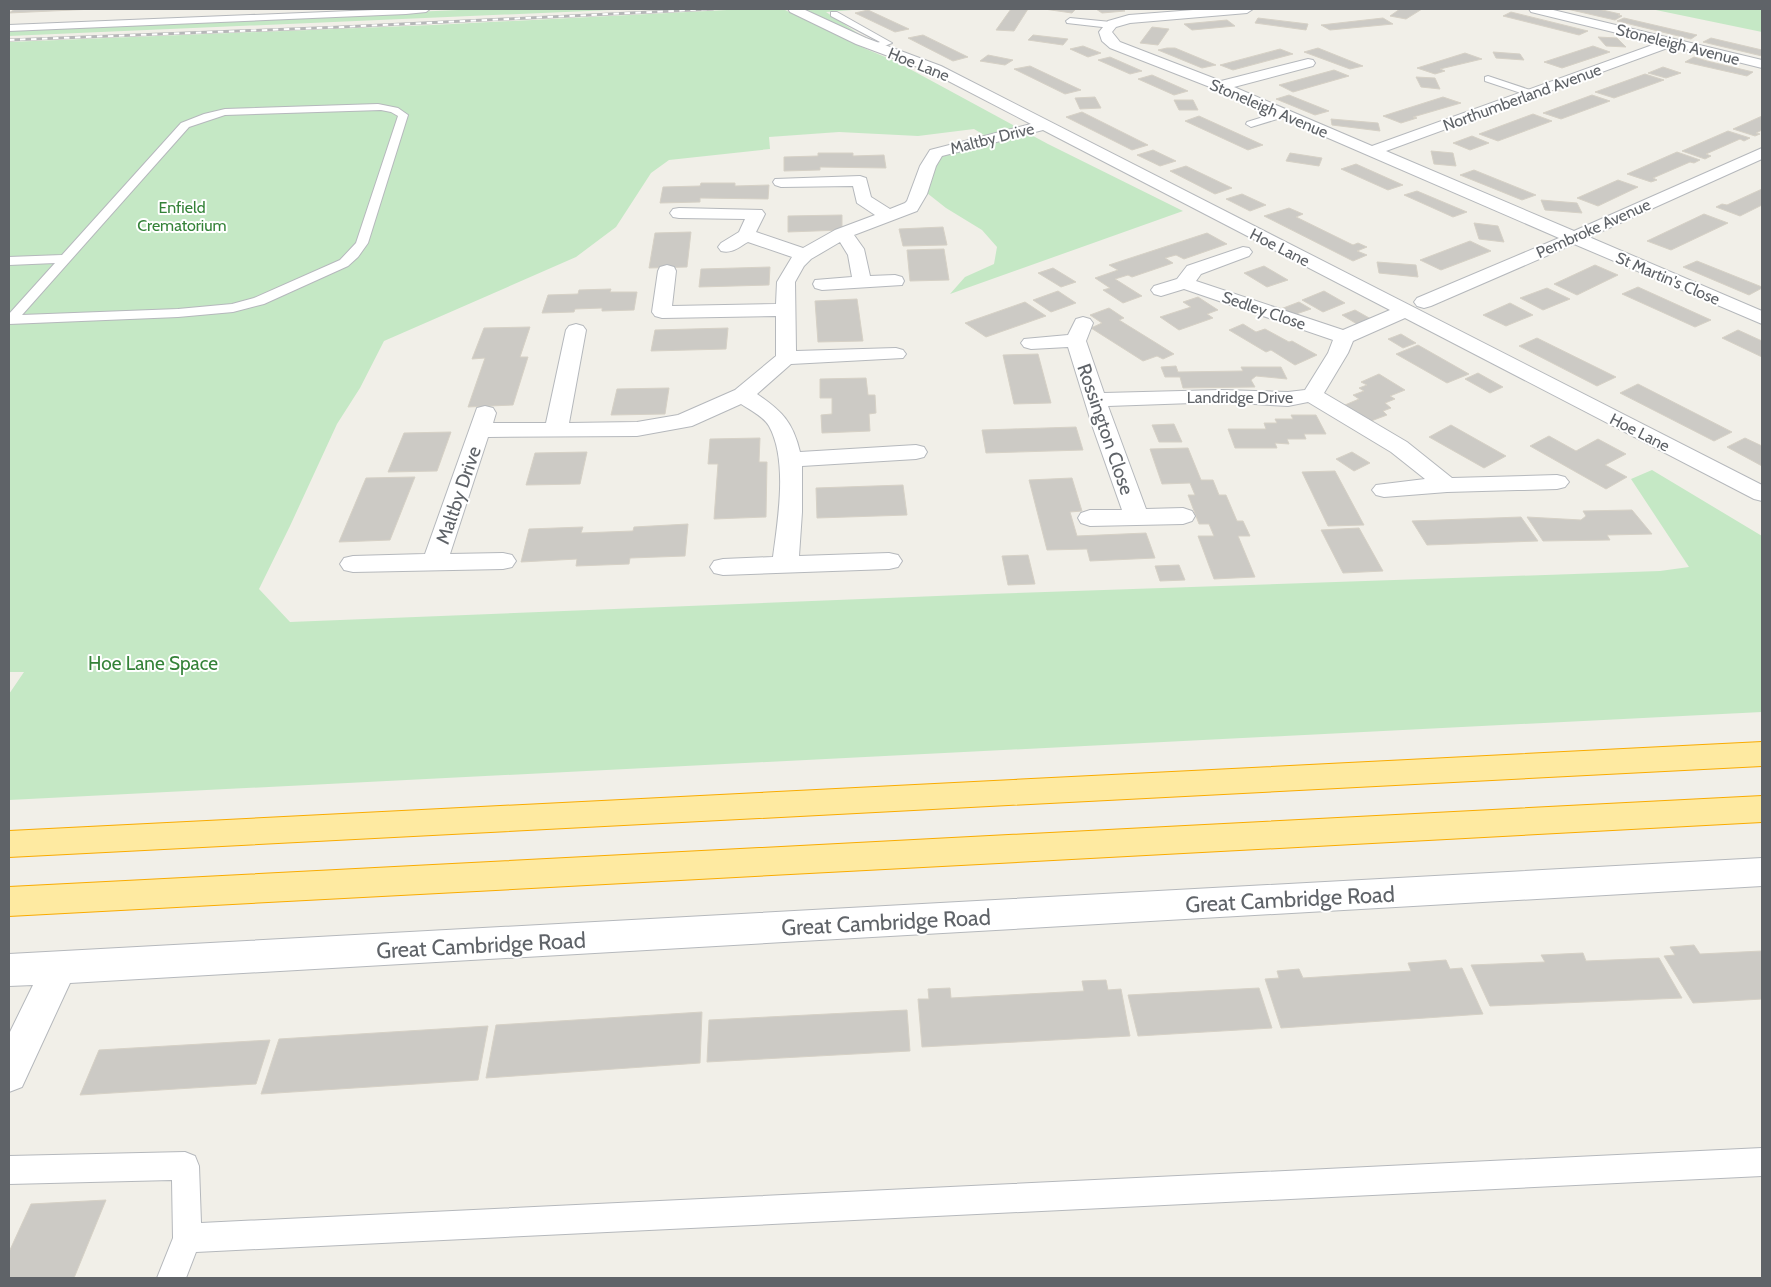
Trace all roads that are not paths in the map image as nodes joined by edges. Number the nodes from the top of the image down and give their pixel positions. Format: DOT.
graph roads {
  1 [pos="426,9"];
  2 [pos="794,9"];
  3 [pos="1247,9"];
  4 [pos="1535,9"];
  5 [pos="834,14"];
  6 [pos="1070,21"];
  7 [pos="1111,25"];
  8 [pos="9,28"];
  9 [pos="1673,42"];
  10 [pos="874,46"];
  11 [pos="1308,63"];
  12 [pos="1762,64"];
  13 [pos="1488,79"];
  14 [pos="1220,86"];
  15 [pos="1533,94"];
  16 [pos="1283,114"];
  17 [pos="1251,124"];
  18 [pos="1044,125"];
  19 [pos="1372,151"];
  20 [pos="1762,153"];
  21 [pos="781,182"];
  22 [pos="679,213"];
  23 [pos="888,216"];
  24 [pos="841,234"];
  25 [pos="746,236"];
  26 [pos="1573,238"];
  27 [pos="727,247"];
  28 [pos="1243,252"];
  29 [pos="805,255"];
  30 [pos="65,259"];
  31 [pos="9,261"];
  32 [pos="667,271"];
  33 [pos="895,281"];
  34 [pos="862,282"];
  35 [pos="1184,283"];
  36 [pos="822,284"];
  37 [pos="1160,290"];
  38 [pos="1414,306"];
  39 [pos="786,310"];
  40 [pos="1762,318"];
  41 [pos="10,320"];
  42 [pos="576,330"];
  43 [pos="1344,337"];
  44 [pos="1031,343"];
  45 [pos="896,354"];
  46 [pos="786,358"];
  47 [pos="1312,395"];
  48 [pos="743,396"];
  49 [pos="1096,400"];
  50 [pos="556,430"];
  51 [pos="916,452"];
  52 [pos="789,460"];
  53 [pos="1557,482"];
  54 [pos="1447,485"];
  55 [pos="1384,490"];
  56 [pos="1762,494"];
  57 [pos="1183,516"];
  58 [pos="1137,517"];
  59 [pos="1090,518"];
  60 [pos="435,561"];
  61 [pos="503,561"];
  62 [pos="889,561"];
  63 [pos="353,564"];
  64 [pos="785,565"];
  65 [pos="723,567"];
  66 [pos="1762,754"];
  67 [pos="1762,808"];
  68 [pos="9,844"];
  69 [pos="1762,872"];
  70 [pos="9,902"];
  71 [pos="59,968"];
  72 [pos="9,970"];
  73 [pos="9,1074"];
  74 [pos="1762,1162"];
  75 [pos="9,1170"];
  76 [pos="187,1238"];
  77 [pos="172,1278"];
  1 -- 8 [label="lane"];
  2 -- 10 [label="street, Hoe Lane"];
  3 -- 7 [label="street"];
  4 -- 9 [label="street, Stoneleigh Avenue"];
  5 -- 10 [label="lane"];
  6 -- 7 [label="lane"];
  7 -- 14 [label="street, Stoneleigh Avenue"];
  9 -- 12 [label="street, Stoneleigh Avenue"];
  9 -- 15 [label="street, Northumberland Avenue"];
  10 -- 18 [label="street, Hoe Lane"];
  11 -- 14 [label="street"];
  13 -- 15 [label="lane"];
  14 -- 16 [label="street, Stoneleigh Avenue"];
  15 -- 19 [label="street, Northumberland Avenue"];
  16 -- 17 [label="lane"];
  16 -- 19 [label="street, Stoneleigh Avenue"];
  18 -- 23 [label="street, Maltby Drive"];
  18 -- 38 [label="street, Hoe Lane"];
  19 -- 26 [label="street, Stoneleigh Avenue"];
  20 -- 26 [label="street, Pembroke Avenue"];
  21 -- 23 [label="street"];
  22 -- 25 [label="street"];
  23 -- 24 [label="street, Maltby Drive"];
  24 -- 29 [label="street, Maltby Drive"];
  24 -- 34 [label="street"];
  25 -- 27 [label="street"];
  25 -- 29 [label="street"];
  26 -- 38 [label="street, Pembroke Avenue"];
  26 -- 40 [label="street, St Martin's Close"];
  28 -- 35 [label="street, Sedley Close"];
  29 -- 39 [label="street, Maltby Drive"];
  30 -- 31 [label="lane"];
  30 -- 41 [label="lane"];
  30 -- 41 [label="lane"];
  32 -- 39 [label="street"];
  33 -- 34 [label="street"];
  34 -- 36 [label="street"];
  35 -- 37 [label="street, Sedley Close"];
  35 -- 43 [label="street, Sedley Close"];
  38 -- 43 [label="street"];
  38 -- 56 [label="street, Hoe Lane"];
  39 -- 46 [label="street, Maltby Drive"];
  42 -- 50 [label="street"];
  43 -- 47 [label="street, Landridge Drive"];
  44 -- 49 [label="street, Rossington Close"];
  45 -- 46 [label="street"];
  46 -- 48 [label="street, Maltby Drive"];
  47 -- 49 [label="street, Landridge Drive"];
  47 -- 54 [label="street"];
  48 -- 50 [label="street, Maltby Drive"];
  48 -- 52 [label="street"];
  49 -- 58 [label="street, Rossington Close"];
  50 -- 60 [label="street, Maltby Drive"];
  51 -- 52 [label="street"];
  52 -- 64 [label="street"];
  53 -- 54 [label="street"];
  54 -- 55 [label="street"];
  57 -- 58 [label="street, Rossington Close"];
  58 -- 59 [label="street, Rossington Close"];
  60 -- 61 [label="street, Maltby Drive"];
  60 -- 63 [label="street, Maltby Drive"];
  62 -- 64 [label="street"];
  64 -- 65 [label="street"];
  66 -- 68 [label="highway"];
  67 -- 70 [label="highway"];
  69 -- 71 [label="street, Great Cambridge Road"];
  71 -- 72 [label="street, Great Cambridge Road"];
  71 -- 73 [label="street"];
  74 -- 76 [label="lane"];
  75 -- 76 [label="lane"];
  76 -- 77 [label="lane"];
}
